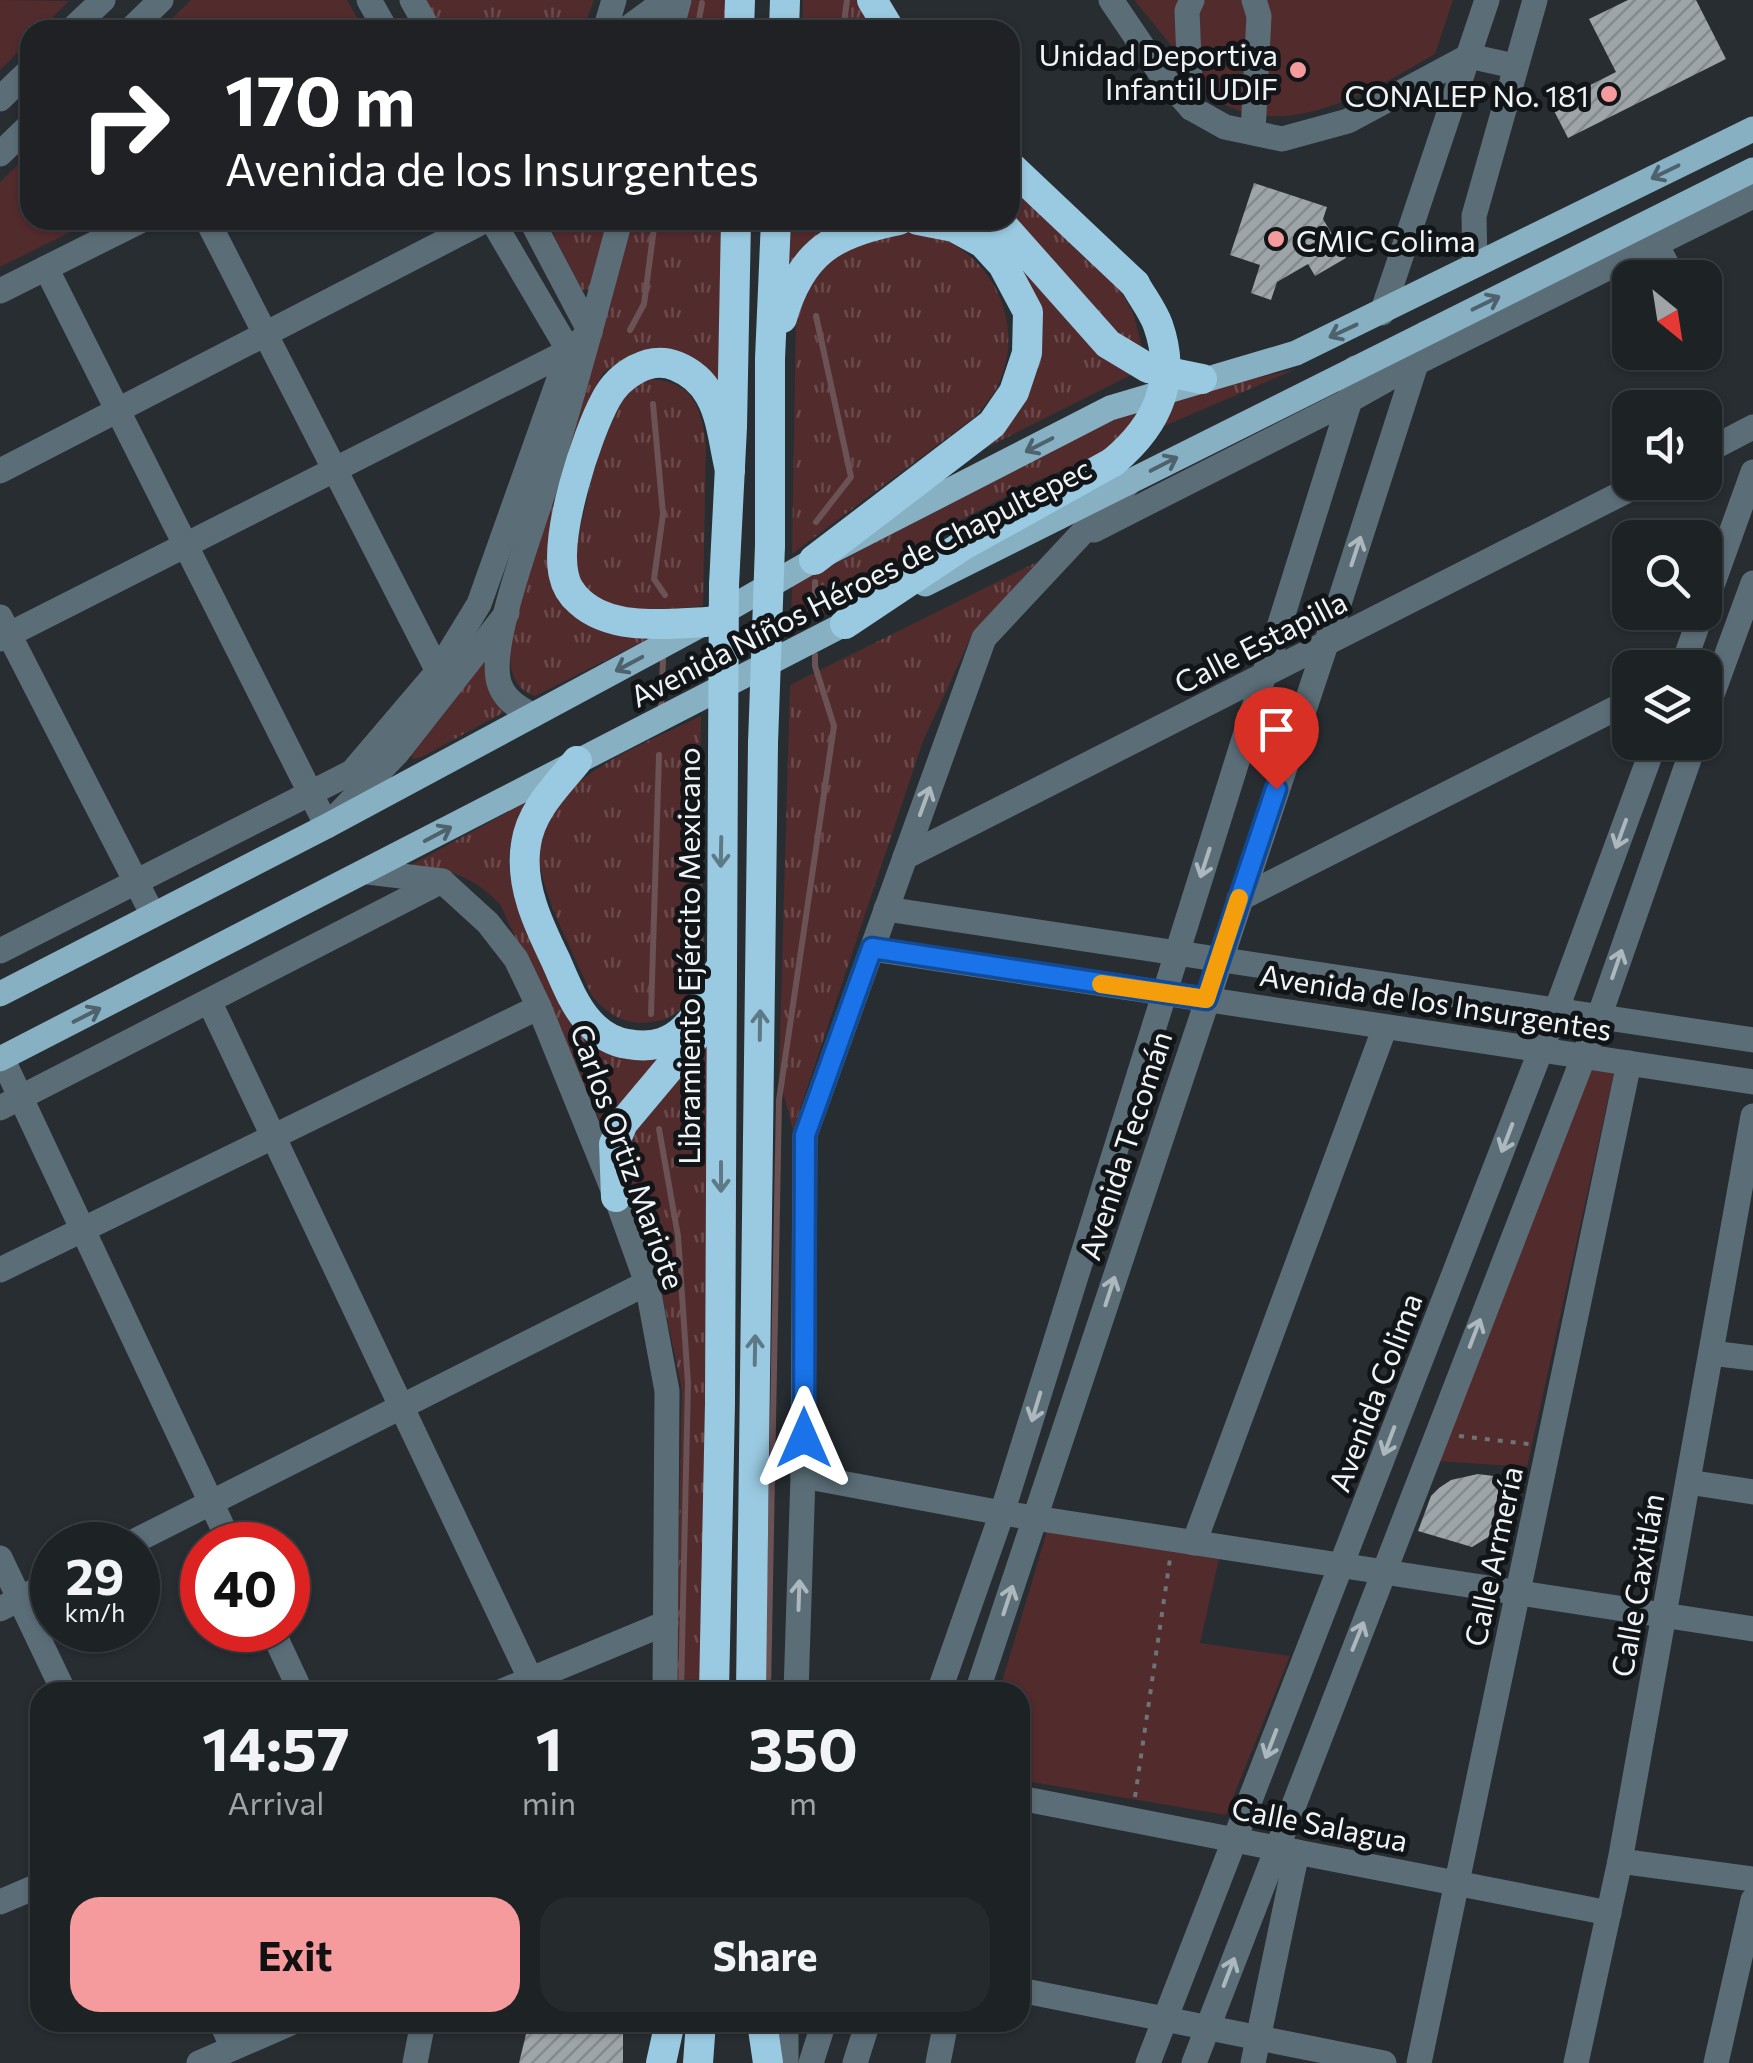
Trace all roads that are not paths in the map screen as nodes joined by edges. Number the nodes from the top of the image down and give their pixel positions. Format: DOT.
graph roads {
  1 [pos="161,0"];
  2 [pos="666,0"];
  3 [pos="1110,0"];
  4 [pos="1192,0"];
  5 [pos="1254,0"];
  6 [pos="1487,0"];
  7 [pos="1534,0"];
  8 [pos="140,20"];
  9 [pos="639,20"];
  10 [pos="1469,56"];
  11 [pos="1514,66"];
  12 [pos="20,80"];
  13 [pos="0,99"];
  14 [pos="1190,108"];
  15 [pos="1753,129"];
  16 [pos="1254,132"];
  17 [pos="20,135"];
  18 [pos="0,154"];
  19 [pos="1753,170"];
  20 [pos="1020,176"];
  21 [pos="1753,196"];
  22 [pos="122,230"];
  23 [pos="212,230"];
  24 [pos="469,230"];
  25 [pos="495,230"];
  26 [pos="536,230"];
  27 [pos="617,230"];
  28 [pos="736,230"];
  29 [pos="776,230"];
  30 [pos="858,230"];
  31 [pos="959,230"];
  32 [pos="1007,230"];
  33 [pos="1650,234"];
  34 [pos="1664,260"];
  35 [pos="1475,265"];
  36 [pos="46,268"];
  37 [pos="0,291"];
  38 [pos="1382,313"];
  39 [pos="590,332"];
  40 [pos="1426,333"];
  41 [pos="266,334"];
  42 [pos="569,351"];
  43 [pos="770,359"];
  44 [pos="1416,362"];
  45 [pos="1355,368"];
  46 [pos="1202,379"];
  47 [pos="1350,400"];
  48 [pos="118,411"];
  49 [pos="1753,427"];
  50 [pos="1722,443"];
  51 [pos="335,470"];
  52 [pos="730,470"];
  53 [pos="0,471"];
  54 [pos="1122,472"];
  55 [pos="1753,472"];
  56 [pos="1612,498"];
  57 [pos="1076,539"];
  58 [pos="186,545"];
  59 [pos="1722,558"];
  60 [pos="814,560"];
  61 [pos="1753,583"];
  62 [pos="506,613"];
  63 [pos="706,622"];
  64 [pos="845,624"];
  65 [pos="3,630"];
  66 [pos="1326,644"];
  67 [pos="1727,652"];
  68 [pos="1722,655"];
  69 [pos="1722,666"];
  70 [pos="1264,674"];
  71 [pos="443,680"];
  72 [pos="1612,710"];
  73 [pos="533,716"];
  74 [pos="1648,760"];
  75 [pos="1689,760"];
  76 [pos="577,761"];
  77 [pos="311,793"];
  78 [pos="327,826"];
  79 [pos="905,857"];
  80 [pos="368,872"];
  81 [pos="136,882"];
  82 [pos="442,882"];
  83 [pos="1239,898"];
  84 [pos="886,909"];
  85 [pos="152,915"];
  86 [pos="1024,931"];
  87 [pos="872,948"];
  88 [pos="0,951"];
  89 [pos="1176,954"];
  90 [pos="1219,959"];
  91 [pos="722,963"];
  92 [pos="1010,971"];
  93 [pos="0,994"];
  94 [pos="1166,994"];
  95 [pos="1206,999"];
  96 [pos="209,1001"];
  97 [pos="722,1004"];
  98 [pos="539,1007"];
  99 [pos="1556,1010"];
  100 [pos="1598,1017"];
  101 [pos="1385,1027"];
  102 [pos="1753,1040"];
  103 [pos="1541,1050"];
  104 [pos="1582,1056"];
  105 [pos="1,1058"];
  106 [pos="1629,1063"];
  107 [pos="1753,1082"];
  108 [pos="10,1103"];
  109 [pos="1753,1116"];
  110 [pos="274,1137"];
  111 [pos="616,1198"];
  112 [pos="1745,1206"];
  113 [pos="83,1230"];
  114 [pos="0,1270"];
  115 [pos="646,1283"];
  116 [pos="1711,1353"];
  117 [pos="1753,1358"];
  118 [pos="402,1406"];
  119 [pos="804,1476"];
  120 [pos="1688,1482"];
  121 [pos="1753,1492"];
  122 [pos="211,1502"];
  123 [pos="1002,1513"];
  124 [pos="1035,1518"];
  125 [pos="221,1522"];
  126 [pos="160,1528"];
  127 [pos="1184,1541"];
  128 [pos="0,1558"];
  129 [pos="1342,1565"];
  130 [pos="1384,1571"];
  131 [pos="1518,1593"];
  132 [pos="10,1604"];
  133 [pos="1664,1615"];
  134 [pos="666,1623"];
  135 [pos="1753,1628"];
  136 [pos="282,1652"];
  137 [pos="531,1680"];
  138 [pos="58,1682"];
  139 [pos="296,1682"];
  140 [pos="526,1682"];
  141 [pos="665,1682"];
  142 [pos="714,1682"];
  143 [pos="751,1682"];
  144 [pos="796,1682"];
  145 [pos="943,1682"];
  146 [pos="980,1682"];
  147 [pos="1030,1800"];
  148 [pos="1234,1840"];
  149 [pos="1286,1850"];
  150 [pos="1620,1860"];
  151 [pos="1753,1879"];
  152 [pos="1457,1883"];
  153 [pos="30,1888"];
  154 [pos="2,1897"];
  155 [pos="1753,1900"];
  156 [pos="1608,1913"];
  157 [pos="1030,1992"];
  158 [pos="1740,2016"];
  159 [pos="1165,2019"];
  160 [pos="1208,2028"];
  161 [pos="226,2032"];
  162 [pos="269,2032"];
  163 [pos="421,2032"];
  164 [pos="659,2032"];
  165 [pos="668,2032"];
  166 [pos="700,2032"];
  167 [pos="749,2032"];
  168 [pos="763,2032"];
  169 [pos="786,2032"];
  170 [pos="821,2032"];
  171 [pos="865,2032"];
  172 [pos="944,2032"];
  173 [pos="233,2048"];
  174 [pos="1255,2050"];
  175 [pos="199,2063"];
  176 [pos="415,2063"];
  177 [pos="660,2063"];
  178 [pos="698,2063"];
  179 [pos="750,2063"];
  180 [pos="768,2063"];
  181 [pos="786,2063"];
  182 [pos="810,2063"];
  183 [pos="855,2063"];
  184 [pos="938,2063"];
  185 [pos="1148,2063"];
  186 [pos="1194,2063"];
  187 [pos="1384,2063"];
  188 [pos="1419,2063"];
  189 [pos="1576,2063"];
  190 [pos="1716,2063"];
  1 -- 8 [label="street"];
  2 -- 9 [label="street"];
  3 -- 14 [label="street"];
  4 -- 14 [label="street"];
  5 -- 16 [label="street"];
  6 -- 10 [label="street"];
  7 -- 11 [label="street"];
  10 -- 11 [label="street"];
  10 -- 16 [label="street"];
  10 -- 38 [label="street"];
  11 -- 35 [label="street"];
  12 -- 13 [label="street"];
  14 -- 16 [label="street"];
  15 -- 35 [label="main road, Avenida Niños Héroes de Chapultepec, one-way"];
  17 -- 18 [label="street"];
  19 -- 33 [label="main road, Avenida Niños Héroes de Chapultepec"];
  20 -- 54 [label="highway, bridge"];
  21 -- 33 [label="street"];
  22 -- 36 [label="street"];
  23 -- 41 [label="street"];
  24 -- 41 [label="street"];
  25 -- 42 [label="street"];
  26 -- 39 [label="street"];
  27 -- 39 [label="street"];
  28 -- 52 [label="highway, Libramiento Ejército Mexicano"];
  29 -- 43 [label="highway"];
  30 -- 43 [label="highway"];
  31 -- 60 [label="highway"];
  32 -- 46 [label="highway"];
  33 -- 34 [label="street"];
  40 -- 33 [label="main road, Avenida Niños Héroes de Chapultepec, one-way"];
  33 -- 44 [label="street"];
  35 -- 38 [label="main road, Avenida Niños Héroes de Chapultepec"];
  36 -- 37 [label="street"];
  36 -- 48 [label="street"];
  38 -- 46 [label="main road, Avenida Niños Héroes de Chapultepec, one-way"];
  39 -- 42 [label="street"];
  39 -- 62 [label="street"];
  40 -- 44 [label="street, Avenida Tecomán"];
  40 -- 45 [label="main road, Avenida Niños Héroes de Chapultepec"];
  41 -- 48 [label="street"];
  41 -- 51 [label="street"];
  42 -- 51 [label="street"];
  42 -- 71 [label="street"];
  143 -- 43 [label="highway, one-way, bridge"];
  44 -- 47 [label="street"];
  66 -- 44 [label="street, Avenida Tecomán, one-way"];
  45 -- 47 [label="street, Avenida Tecomán"];
  54 -- 45 [label="main road, Avenida Niños Héroes de Chapultepec, one-way"];
  46 -- 60 [label="main road, Avenida Niños Héroes de Chapultepec, one-way"];
  47 -- 57 [label="street"];
  47 -- 70 [label="street, Avenida Tecomán"];
  48 -- 53 [label="street"];
  48 -- 58 [label="street"];
  49 -- 50 [label="street"];
  51 -- 58 [label="street"];
  51 -- 71 [label="street"];
  52 -- 63 [label="highway"];
  52 -- 91 [label="highway, Libramiento Ejército Mexicano, one-way, bridge"];
  54 -- 57 [label="street"];
  54 -- 64 [label="highway"];
  55 -- 59 [label="street"];
  56 -- 66 [label="street, Calle Estapilla"];
  79 -- 57 [label="street, one-way"];
  58 -- 65 [label="street"];
  58 -- 77 [label="street"];
  60 -- 63 [label="main road, Avenida Niños Héroes de Chapultepec"];
  61 -- 67 [label="street"];
  62 -- 71 [label="street"];
  62 -- 73 [label="street"];
  63 -- 73 [label="main road, Avenida Niños Héroes de Chapultepec, one-way"];
  64 -- 76 [label="main road, Avenida Niños Héroes de Chapultepec"];
  65 -- 81 [label="street"];
  66 -- 70 [label="street, Calle Estapilla"];
  66 -- 83 [label="street, Avenida Tecomán"];
  67 -- 68 [label="street"];
  67 -- 69 [label="street"];
  70 -- 79 [label="street, Calle Estapilla"];
  70 -- 89 [label="street, Avenida Tecomán, one-way"];
  71 -- 77 [label="street"];
  71 -- 78 [label="street"];
  72 -- 83 [label="street"];
  73 -- 78 [label="main road, Avenida Niños Héroes de Chapultepec"];
  74 -- 99 [label="street, Avenida Colima, one-way"];
  100 -- 75 [label="street, one-way"];
  80 -- 76 [label="main road, Avenida Niños Héroes de Chapultepec, one-way"];
  76 -- 91 [label="highway"];
  77 -- 78 [label="street"];
  77 -- 81 [label="street"];
  78 -- 85 [label="main road, Avenida Niños Héroes de Chapultepec"];
  79 -- 84 [label="street"];
  80 -- 82 [label="street"];
  105 -- 80 [label="main road, Avenida Niños Héroes de Chapultepec, one-way"];
  81 -- 85 [label="street"];
  81 -- 88 [label="street"];
  82 -- 96 [label="street"];
  82 -- 98 [label="street, Carlos Ortiz Mariote"];
  83 -- 90 [label="street, Avenida Tecomán"];
  84 -- 86 [label="street, Avenida de los Insurgentes"];
  84 -- 87 [label="street"];
  85 -- 93 [label="main road, Avenida Niños Héroes de Chapultepec"];
  86 -- 89 [label="street, Avenida de los Insurgentes"];
  86 -- 92 [label="street"];
  87 -- 92 [label="street, Avenida de los Insurgentes"];
  87 -- 119 [label="street"];
  89 -- 90 [label="street, Avenida de los Insurgentes"];
  89 -- 94 [label="street, Avenida Tecomán"];
  90 -- 95 [label="street, Avenida Tecomán"];
  90 -- 99 [label="street, Avenida de los Insurgentes"];
  91 -- 97 [label="highway, Libramiento Ejército Mexicano"];
  92 -- 94 [label="street, Avenida de los Insurgentes"];
  94 -- 95 [label="street, Avenida de los Insurgentes"];
  94 -- 123 [label="street, Avenida Tecomán, one-way"];
  95 -- 101 [label="street, Avenida de los Insurgentes"];
  124 -- 95 [label="street, Avenida Tecomán, one-way"];
  96 -- 108 [label="street"];
  96 -- 110 [label="street"];
  97 -- 111 [label="highway"];
  97 -- 142 [label="highway, Libramiento Ejército Mexicano, one-way"];
  98 -- 110 [label="street"];
  98 -- 111 [label="street, Carlos Ortiz Mariote"];
  99 -- 100 [label="street, Avenida de los Insurgentes"];
  99 -- 103 [label="street, Avenida Colima"];
  100 -- 102 [label="street, Avenida de los Insurgentes"];
  100 -- 104 [label="street"];
  101 -- 103 [label="street, Avenida de los Insurgentes"];
  101 -- 127 [label="street"];
  103 -- 104 [label="street, Avenida de los Insurgentes"];
  103 -- 129 [label="street, Avenida Colima, one-way"];
  104 -- 106 [label="street, Avenida de los Insurgentes"];
  130 -- 104 [label="street, one-way"];
  105 -- 108 [label="street"];
  106 -- 107 [label="street, Avenida de los Insurgentes"];
  106 -- 131 [label="street, Calle Armería"];
  108 -- 113 [label="street"];
  109 -- 112 [label="street, Calle Caxitlán"];
  110 -- 113 [label="street"];
  110 -- 118 [label="street"];
  111 -- 115 [label="street, Carlos Ortiz Mariote"];
  112 -- 116 [label="street, Calle Caxitlán"];
  113 -- 114 [label="street"];
  113 -- 122 [label="street"];
  115 -- 118 [label="street"];
  115 -- 134 [label="street, Carlos Ortiz Mariote"];
  116 -- 117 [label="street"];
  116 -- 120 [label="street, Calle Caxitlán"];
  118 -- 122 [label="street"];
  118 -- 137 [label="street"];
  119 -- 123 [label="street"];
  144 -- 119 [label="street, one-way"];
  120 -- 121 [label="street"];
  120 -- 133 [label="street, Calle Caxitlán"];
  122 -- 125 [label="street"];
  122 -- 126 [label="street"];
  123 -- 124 [label="street"];
  123 -- 145 [label="street, Avenida Tecomán"];
  124 -- 127 [label="street"];
  146 -- 124 [label="street, Avenida Tecomán, one-way"];
  127 -- 129 [label="street"];
  128 -- 132 [label="street"];
  129 -- 130 [label="street"];
  129 -- 148 [label="street, Avenida Colima, one-way"];
  130 -- 131 [label="street"];
  149 -- 130 [label="street, one-way"];
  131 -- 133 [label="street"];
  131 -- 152 [label="street, Calle Armería"];
  132 -- 138 [label="street"];
  133 -- 135 [label="street"];
  133 -- 150 [label="street, Calle Caxitlán"];
  134 -- 137 [label="street"];
  134 -- 141 [label="street"];
  136 -- 139 [label="street"];
  137 -- 140 [label="street"];
  147 -- 148 [label="street, Calle Salagua"];
  148 -- 149 [label="street, Calle Salagua"];
  148 -- 159 [label="street, Avenida Colima"];
  149 -- 152 [label="street, Calle Salagua"];
  160 -- 149 [label="street, one-way"];
  149 -- 174 [label="street"];
  150 -- 151 [label="street"];
  150 -- 156 [label="street, Calle Caxitlán"];
  152 -- 156 [label="street, Calle Salagua"];
  152 -- 188 [label="street, Calle Armería"];
  153 -- 154 [label="street"];
  155 -- 158 [label="street"];
  156 -- 189 [label="street, Calle Caxitlán"];
  157 -- 159 [label="street"];
  158 -- 190 [label="street"];
  159 -- 160 [label="street"];
  159 -- 185 [label="street, Avenida Colima"];
  160 -- 174 [label="street"];
  160 -- 186 [label="street"];
  161 -- 173 [label="street"];
  162 -- 173 [label="street"];
  163 -- 176 [label="street"];
  164 -- 177 [label="street"];
  165 -- 177 [label="highway"];
  166 -- 178 [label="highway"];
  167 -- 179 [label="highway"];
  168 -- 180 [label="highway"];
  169 -- 181 [label="street"];
  170 -- 182 [label="street"];
  171 -- 183 [label="street"];
  172 -- 184 [label="street"];
  173 -- 175 [label="street"];
  174 -- 187 [label="street"];
}
